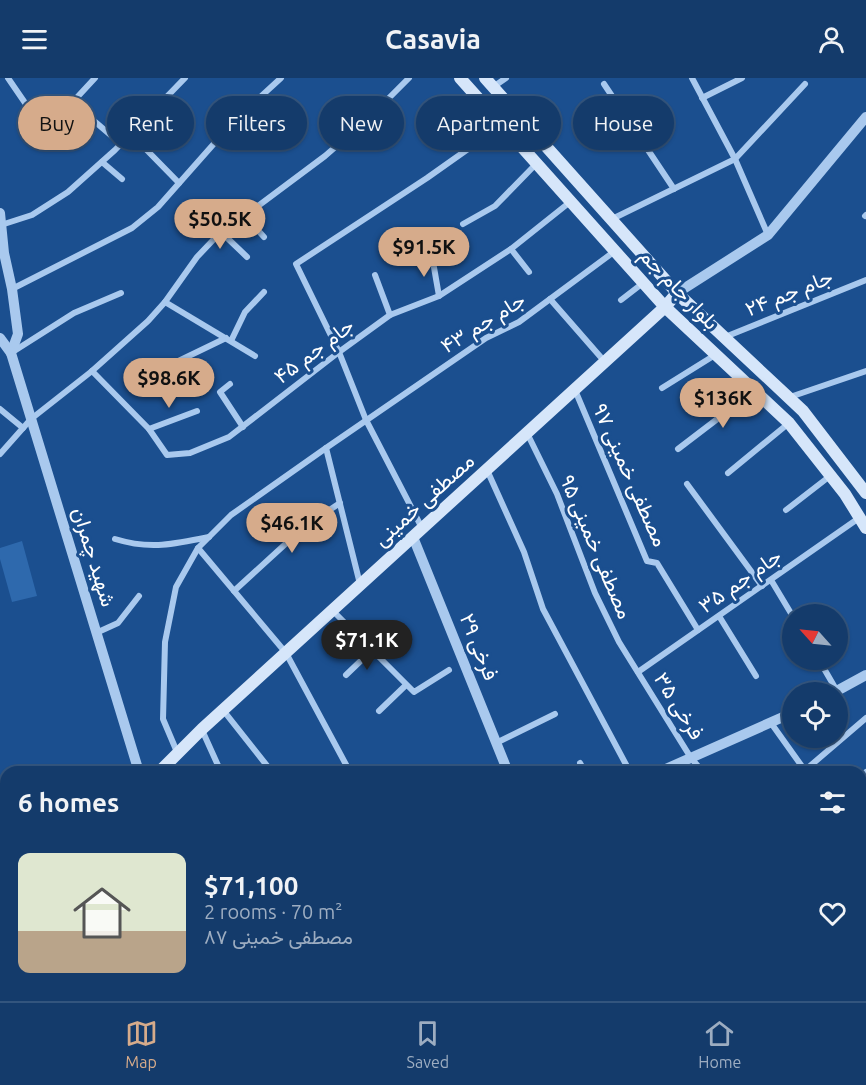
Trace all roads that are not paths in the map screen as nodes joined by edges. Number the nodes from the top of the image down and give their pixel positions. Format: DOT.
graph roads {
  1 [pos="8,78"];
  2 [pos="95,78"];
  3 [pos="185,78"];
  4 [pos="281,78"];
  5 [pos="409,78"];
  6 [pos="460,78"];
  7 [pos="506,78"];
  8 [pos="692,78"];
  9 [pos="742,78"];
  10 [pos="489,82"];
  11 [pos="604,84"];
  12 [pos="805,84"];
  13 [pos="20,96"];
  14 [pos="78,96"];
  15 [pos="168,96"];
  16 [pos="476,96"];
  17 [pos="702,98"];
  18 [pos="866,117"];
  19 [pos="95,122"];
  20 [pos="107,132"];
  21 [pos="115,150"];
  22 [pos="147,150"];
  23 [pos="467,150"];
  24 [pos="525,150"];
  25 [pos="735,159"];
  26 [pos="102,162"];
  27 [pos="537,163"];
  28 [pos="122,179"];
  29 [pos="179,183"];
  30 [pos="674,189"];
  31 [pos="571,201"];
  32 [pos="0,213"];
  33 [pos="245,216"];
  34 [pos="612,219"];
  35 [pos="463,224"];
  36 [pos="1,225"];
  37 [pos="222,233"];
  38 [pos="768,235"];
  39 [pos="264,237"];
  40 [pos="511,249"];
  41 [pos="615,251"];
  42 [pos="432,256"];
  43 [pos="247,257"];
  44 [pos="2,258"];
  45 [pos="530,272"];
  46 [pos="375,275"];
  47 [pos="866,280"];
  48 [pos="643,282"];
  49 [pos="12,289"];
  50 [pos="264,292"];
  51 [pos="121,293"];
  52 [pos="677,293"];
  53 [pos="439,296"];
  54 [pos="550,299"];
  55 [pos="621,300"];
  56 [pos="165,302"];
  57 [pos="665,307"];
  58 [pos="390,315"];
  59 [pos="725,337"];
  60 [pos="0,338"];
  61 [pos="228,340"];
  62 [pos="339,352"];
  63 [pos="10,353"];
  64 [pos="716,354"];
  65 [pos="255,356"];
  66 [pos="605,362"];
  67 [pos="166,368"];
  68 [pos="92,370"];
  69 [pos="866,371"];
  70 [pos="230,384"];
  71 [pos="662,388"];
  72 [pos="574,389"];
  73 [pos="754,390"];
  74 [pos="789,397"];
  75 [pos="0,409"];
  76 [pos="197,411"];
  77 [pos="31,419"];
  78 [pos="366,420"];
  79 [pos="789,423"];
  80 [pos="243,427"];
  81 [pos="23,428"];
  82 [pos="149,429"];
  83 [pos="527,433"];
  84 [pos="326,448"];
  85 [pos="678,449"];
  86 [pos="0,453"];
  87 [pos="486,470"];
  88 [pos="728,473"];
  89 [pos="831,476"];
  90 [pos="687,484"];
  91 [pos="864,486"];
  92 [pos="845,494"];
  93 [pos="339,503"];
  94 [pos="786,510"];
  95 [pos="863,523"];
  96 [pos="418,532"];
  97 [pos="209,537"];
  98 [pos="116,539"];
  99 [pos="198,548"];
  100 [pos="771,580"];
  101 [pos="360,585"];
  102 [pos="762,586"];
  103 [pos="234,591"];
  104 [pos="139,596"];
  105 [pos="785,604"];
  106 [pos="332,610"];
  107 [pos="719,616"];
  108 [pos="698,630"];
  109 [pos="96,633"];
  110 [pos="372,650"];
  111 [pos="286,653"];
  112 [pos="449,670"];
  113 [pos="638,672"];
  114 [pos="346,675"];
  115 [pos="756,675"];
  116 [pos="866,675"];
  117 [pos="406,684"];
  118 [pos="848,685"];
  119 [pos="223,710"];
  120 [pos="379,711"];
  121 [pos="555,714"];
  122 [pos="782,718"];
  123 [pos="866,718"];
  124 [pos="771,723"];
  125 [pos="202,729"];
  126 [pos="496,742"];
  127 [pos="178,753"];
  128 [pos="691,758"];
  129 [pos="580,763"];
  130 [pos="137,766"];
  131 [pos="165,766"];
  132 [pos="218,766"];
  133 [pos="268,766"];
  134 [pos="347,766"];
  135 [pos="506,766"];
  136 [pos="582,766"];
  137 [pos="627,766"];
  138 [pos="674,766"];
  139 [pos="698,766"];
  140 [pos="801,766"];
  141 [pos="812,766"];
  1 -- 13 [label="street"];
  2 -- 14 [label="street"];
  3 -- 15 [label="street"];
  4 -- 29 [label="street"];
  5 -- 33 [label="street"];
  6 -- 16 [label="main road, بلوار جام جم"];
  7 -- 10 [label="street"];
  8 -- 17 [label="street"];
  9 -- 17 [label="street"];
  10 -- 34 [label="main road, بلوار جام جم"];
  11 -- 30 [label="street"];
  12 -- 25 [label="street"];
  17 -- 25 [label="street"];
  18 -- 38 [label="street"];
  19 -- 20 [label="street"];
  21 -- 26 [label="street"];
  22 -- 29 [label="street"];
  23 -- 62 [label="street"];
  24 -- 27 [label="main road, بلوار جام جم"];
  25 -- 30 [label="street"];
  25 -- 38 [label="street"];
  26 -- 28 [label="street"];
  26 -- 36 [label="street"];
  27 -- 31 [label="main road, بلوار جام جم"];
  27 -- 35 [label="street"];
  29 -- 49 [label="street"];
  30 -- 34 [label="street"];
  31 -- 40 [label="street, جام جم ۴۵"];
  31 -- 41 [label="main road, بلوار جام جم"];
  32 -- 36 [label="street"];
  33 -- 37 [label="street"];
  33 -- 39 [label="street"];
  34 -- 52 [label="main road, بلوار جام جم"];
  36 -- 44 [label="street"];
  37 -- 43 [label="street"];
  37 -- 56 [label="street"];
  38 -- 52 [label="street"];
  40 -- 45 [label="street"];
  40 -- 53 [label="street, جام جم ۴۵"];
  41 -- 48 [label="main road, بلوار جام جم"];
  41 -- 54 [label="street, جام جم ۴۳"];
  42 -- 53 [label="street"];
  44 -- 49 [label="street"];
  46 -- 58 [label="street"];
  47 -- 59 [label="street, جام جم ۲۴"];
  48 -- 55 [label="street"];
  48 -- 57 [label="main road, بلوار جام جم"];
  49 -- 63 [label="street"];
  50 -- 61 [label="street"];
  51 -- 63 [label="street"];
  52 -- 57 [label="main road, مصطفی خمینی"];
  52 -- 59 [label="main road, بلوار جام جم"];
  53 -- 58 [label="street, جام جم ۴۵"];
  54 -- 66 [label="street"];
  54 -- 78 [label="street, جام جم ۴۳"];
  56 -- 61 [label="street"];
  56 -- 68 [label="street"];
  57 -- 64 [label="main road, بلوار جام جم"];
  57 -- 66 [label="main road, مصطفی خمینی"];
  58 -- 62 [label="street, جام جم ۴۵"];
  59 -- 74 [label="main road, بلوار جام جم"];
  60 -- 63 [label="street, شهید چمران"];
  61 -- 65 [label="street"];
  61 -- 67 [label="street"];
  62 -- 78 [label="street"];
  62 -- 80 [label="street, جام جم ۴۵"];
  63 -- 77 [label="street, شهید چمران"];
  64 -- 71 [label="street"];
  64 -- 73 [label="main road, بلوار جام جم"];
  66 -- 72 [label="main road, مصطفی خمینی"];
  68 -- 77 [label="street"];
  68 -- 82 [label="street, جام جم ۴۵"];
  69 -- 74 [label="street"];
  70 -- 80 [label="street"];
  72 -- 83 [label="main road, مصطفی خمینی"];
  72 -- 108 [label="street, مصطفی خمینی ۹۷"];
  73 -- 79 [label="main road, بلوار جام جم"];
  73 -- 85 [label="street"];
  74 -- 91 [label="main road, بلوار جام جم"];
  75 -- 81 [label="street"];
  76 -- 82 [label="street"];
  77 -- 81 [label="street"];
  77 -- 109 [label="street, شهید چمران"];
  78 -- 84 [label="street, جام جم ۴۳"];
  78 -- 96 [label="street"];
  79 -- 88 [label="street"];
  79 -- 89 [label="main road, بلوار جام جم"];
  80 -- 82 [label="street, جام جم ۴۵"];
  81 -- 86 [label="street"];
  83 -- 87 [label="main road, مصطفی خمینی"];
  83 -- 113 [label="street, مصطفی خمینی ۹۵"];
  84 -- 93 [label="street"];
  84 -- 97 [label="street, جام جم ۴۳"];
  87 -- 96 [label="main road, مصطفی خمینی"];
  87 -- 137 [label="street"];
  89 -- 92 [label="main road, بلوار جام جم"];
  89 -- 94 [label="street"];
  90 -- 102 [label="street"];
  91 -- 92 [label="main road"];
  92 -- 95 [label="main road, بلوار جام جم"];
  93 -- 101 [label="street"];
  93 -- 103 [label="street"];
  95 -- 100 [label="street, جام جم ۳۵"];
  96 -- 101 [label="main road, مصطفی خمینی"];
  96 -- 126 [label="street, فرخی ۲۹"];
  97 -- 98 [label="street"];
  97 -- 99 [label="street, جام جم ۴۳"];
  99 -- 103 [label="street"];
  99 -- 127 [label="street, جام جم ۴۳"];
  100 -- 102 [label="street, جام جم ۳۵"];
  100 -- 105 [label="street"];
  101 -- 106 [label="main road, مصطفی خمینی"];
  102 -- 107 [label="street, جام جم ۳۵"];
  103 -- 111 [label="street"];
  104 -- 109 [label="street"];
  106 -- 110 [label="street"];
  106 -- 111 [label="main road, مصطفی خمینی"];
  107 -- 108 [label="street, جام جم ۳۵"];
  107 -- 115 [label="street"];
  108 -- 113 [label="street, جام جم ۳۵"];
  109 -- 130 [label="street, شهید چمران"];
  110 -- 114 [label="street"];
  110 -- 117 [label="street"];
  111 -- 119 [label="main road, مصطفی خمینی"];
  111 -- 134 [label="street"];
  112 -- 117 [label="street"];
  113 -- 128 [label="street, فرخی ۳۵"];
  116 -- 118 [label="street"];
  117 -- 120 [label="street"];
  119 -- 125 [label="main road, مصطفی خمینی"];
  119 -- 133 [label="street"];
  121 -- 126 [label="street"];
  122 -- 124 [label="street"];
  123 -- 141 [label="street"];
  124 -- 128 [label="street"];
  124 -- 140 [label="street"];
  125 -- 127 [label="main road, مصطفی خمینی"];
  125 -- 132 [label="street"];
  126 -- 135 [label="street, فرخی ۲۹"];
  127 -- 131 [label="main road, مصطفی خمینی"];
  128 -- 138 [label="street"];
  128 -- 139 [label="street, فرخی ۳۵"];
  129 -- 136 [label="street"];
}
